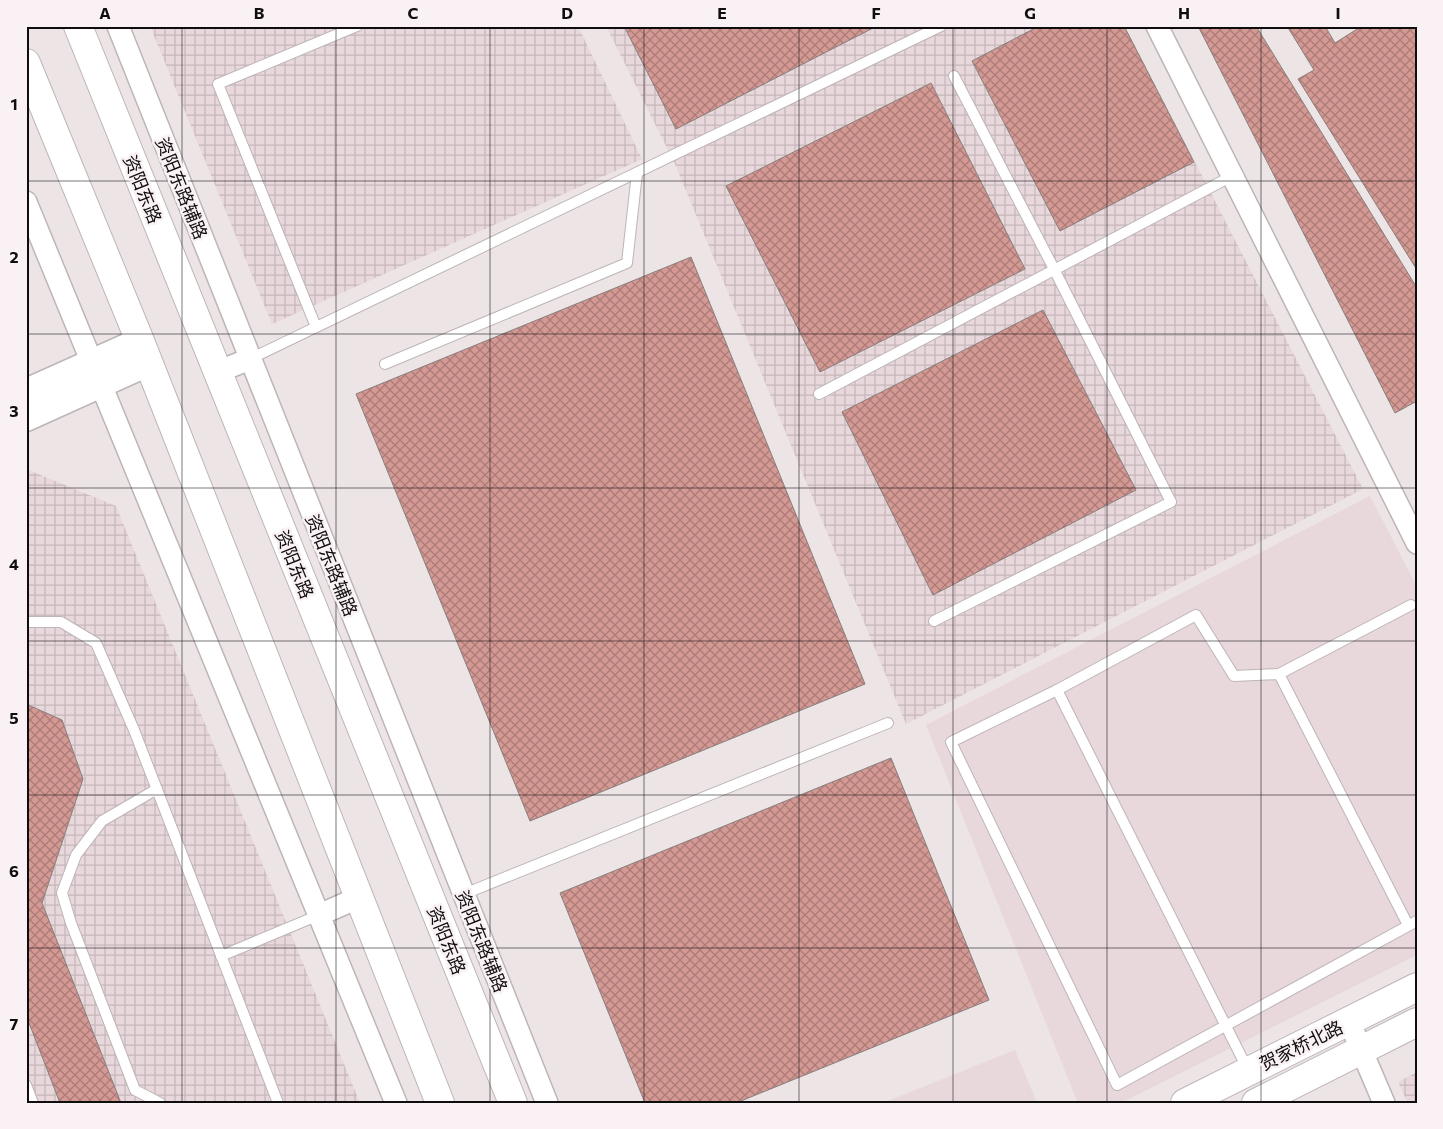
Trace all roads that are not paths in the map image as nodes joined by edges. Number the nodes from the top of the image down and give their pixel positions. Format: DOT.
graph roads {
  1 [pos="78,26"];
  2 [pos="118,26"];
  3 [pos="357,26"];
  4 [pos="941,26"];
  5 [pos="1157,26"];
  6 [pos="26,63"];
  7 [pos="954,76"];
  8 [pos="637,173"];
  9 [pos="1232,176"];
  10 [pos="26,202"];
  11 [pos="1054,269"];
  12 [pos="316,327"];
  13 [pos="144,352"];
  14 [pos="250,359"];
  15 [pos="385,364"];
  16 [pos="217,372"];
  17 [pos="97,373"];
  18 [pos="26,392"];
  19 [pos="819,394"];
  20 [pos="26,418"];
  21 [pos="1417,543"];
  22 [pos="1411,605"];
  23 [pos="934,621"];
  24 [pos="26,622"];
  25 [pos="1278,674"];
  26 [pos="1057,690"];
  27 [pos="888,723"];
  28 [pos="157,789"];
  29 [pos="464,894"];
  30 [pos="360,897"];
  31 [pos="433,905"];
  32 [pos="319,915"];
  33 [pos="1412,923"];
  34 [pos="222,956"];
  35 [pos="1417,987"];
  36 [pos="1349,1021"];
  37 [pos="1417,1022"];
  38 [pos="1226,1026"];
  39 [pos="1362,1050"];
  40 [pos="1249,1071"];
  41 [pos="26,1085"];
  42 [pos="33,1103"];
  43 [pos="160,1103"];
  44 [pos="278,1103"];
  45 [pos="396,1103"];
  46 [pos="440,1103"];
  47 [pos="513,1103"];
  48 [pos="547,1103"];
  49 [pos="1185,1103"];
  50 [pos="1256,1103"];
  51 [pos="1384,1103"];
  1 -- 16 [label="main road, 资阳东路"];
  2 -- 14 [label="street, 资阳东路辅路"];
  3 -- 12 [label="lane"];
  4 -- 8 [label="lane"];
  5 -- 9 [label="street"];
  6 -- 13 [label="main road"];
  7 -- 11 [label="lane"];
  8 -- 12 [label="lane"];
  8 -- 15 [label="lane"];
  9 -- 11 [label="lane"];
  9 -- 21 [label="street"];
  10 -- 17 [label="street"];
  11 -- 19 [label="lane"];
  11 -- 23 [label="lane"];
  12 -- 14 [label="lane"];
  13 -- 17 [label="street"];
  13 -- 30 [label="main road"];
  14 -- 16 [label="street"];
  14 -- 29 [label="street, 资阳东路辅路"];
  16 -- 31 [label="main road, 资阳东路"];
  17 -- 18 [label="street"];
  17 -- 20 [label="street"];
  17 -- 32 [label="street"];
  22 -- 25 [label="lane"];
  24 -- 28 [label="lane"];
  25 -- 26 [label="lane"];
  25 -- 33 [label="lane"];
  26 -- 38 [label="lane"];
  26 -- 38 [label="lane"];
  27 -- 29 [label="lane"];
  28 -- 34 [label="lane"];
  28 -- 43 [label="lane"];
  29 -- 31 [label="street"];
  29 -- 48 [label="street, 资阳东路辅路"];
  30 -- 32 [label="street"];
  30 -- 46 [label="main road"];
  31 -- 47 [label="main road, 资阳东路"];
  32 -- 34 [label="lane"];
  32 -- 45 [label="street"];
  33 -- 38 [label="lane"];
  34 -- 44 [label="lane"];
  35 -- 36 [label="main road, 贺家桥北路"];
  36 -- 39 [label="street"];
  36 -- 40 [label="main road, 贺家桥北路"];
  37 -- 39 [label="main road, 贺家桥北路"];
  38 -- 40 [label="lane"];
  39 -- 50 [label="main road, 贺家桥北路"];
  39 -- 51 [label="street"];
  40 -- 49 [label="main road, 贺家桥北路"];
  41 -- 42 [label="lane"];
}
